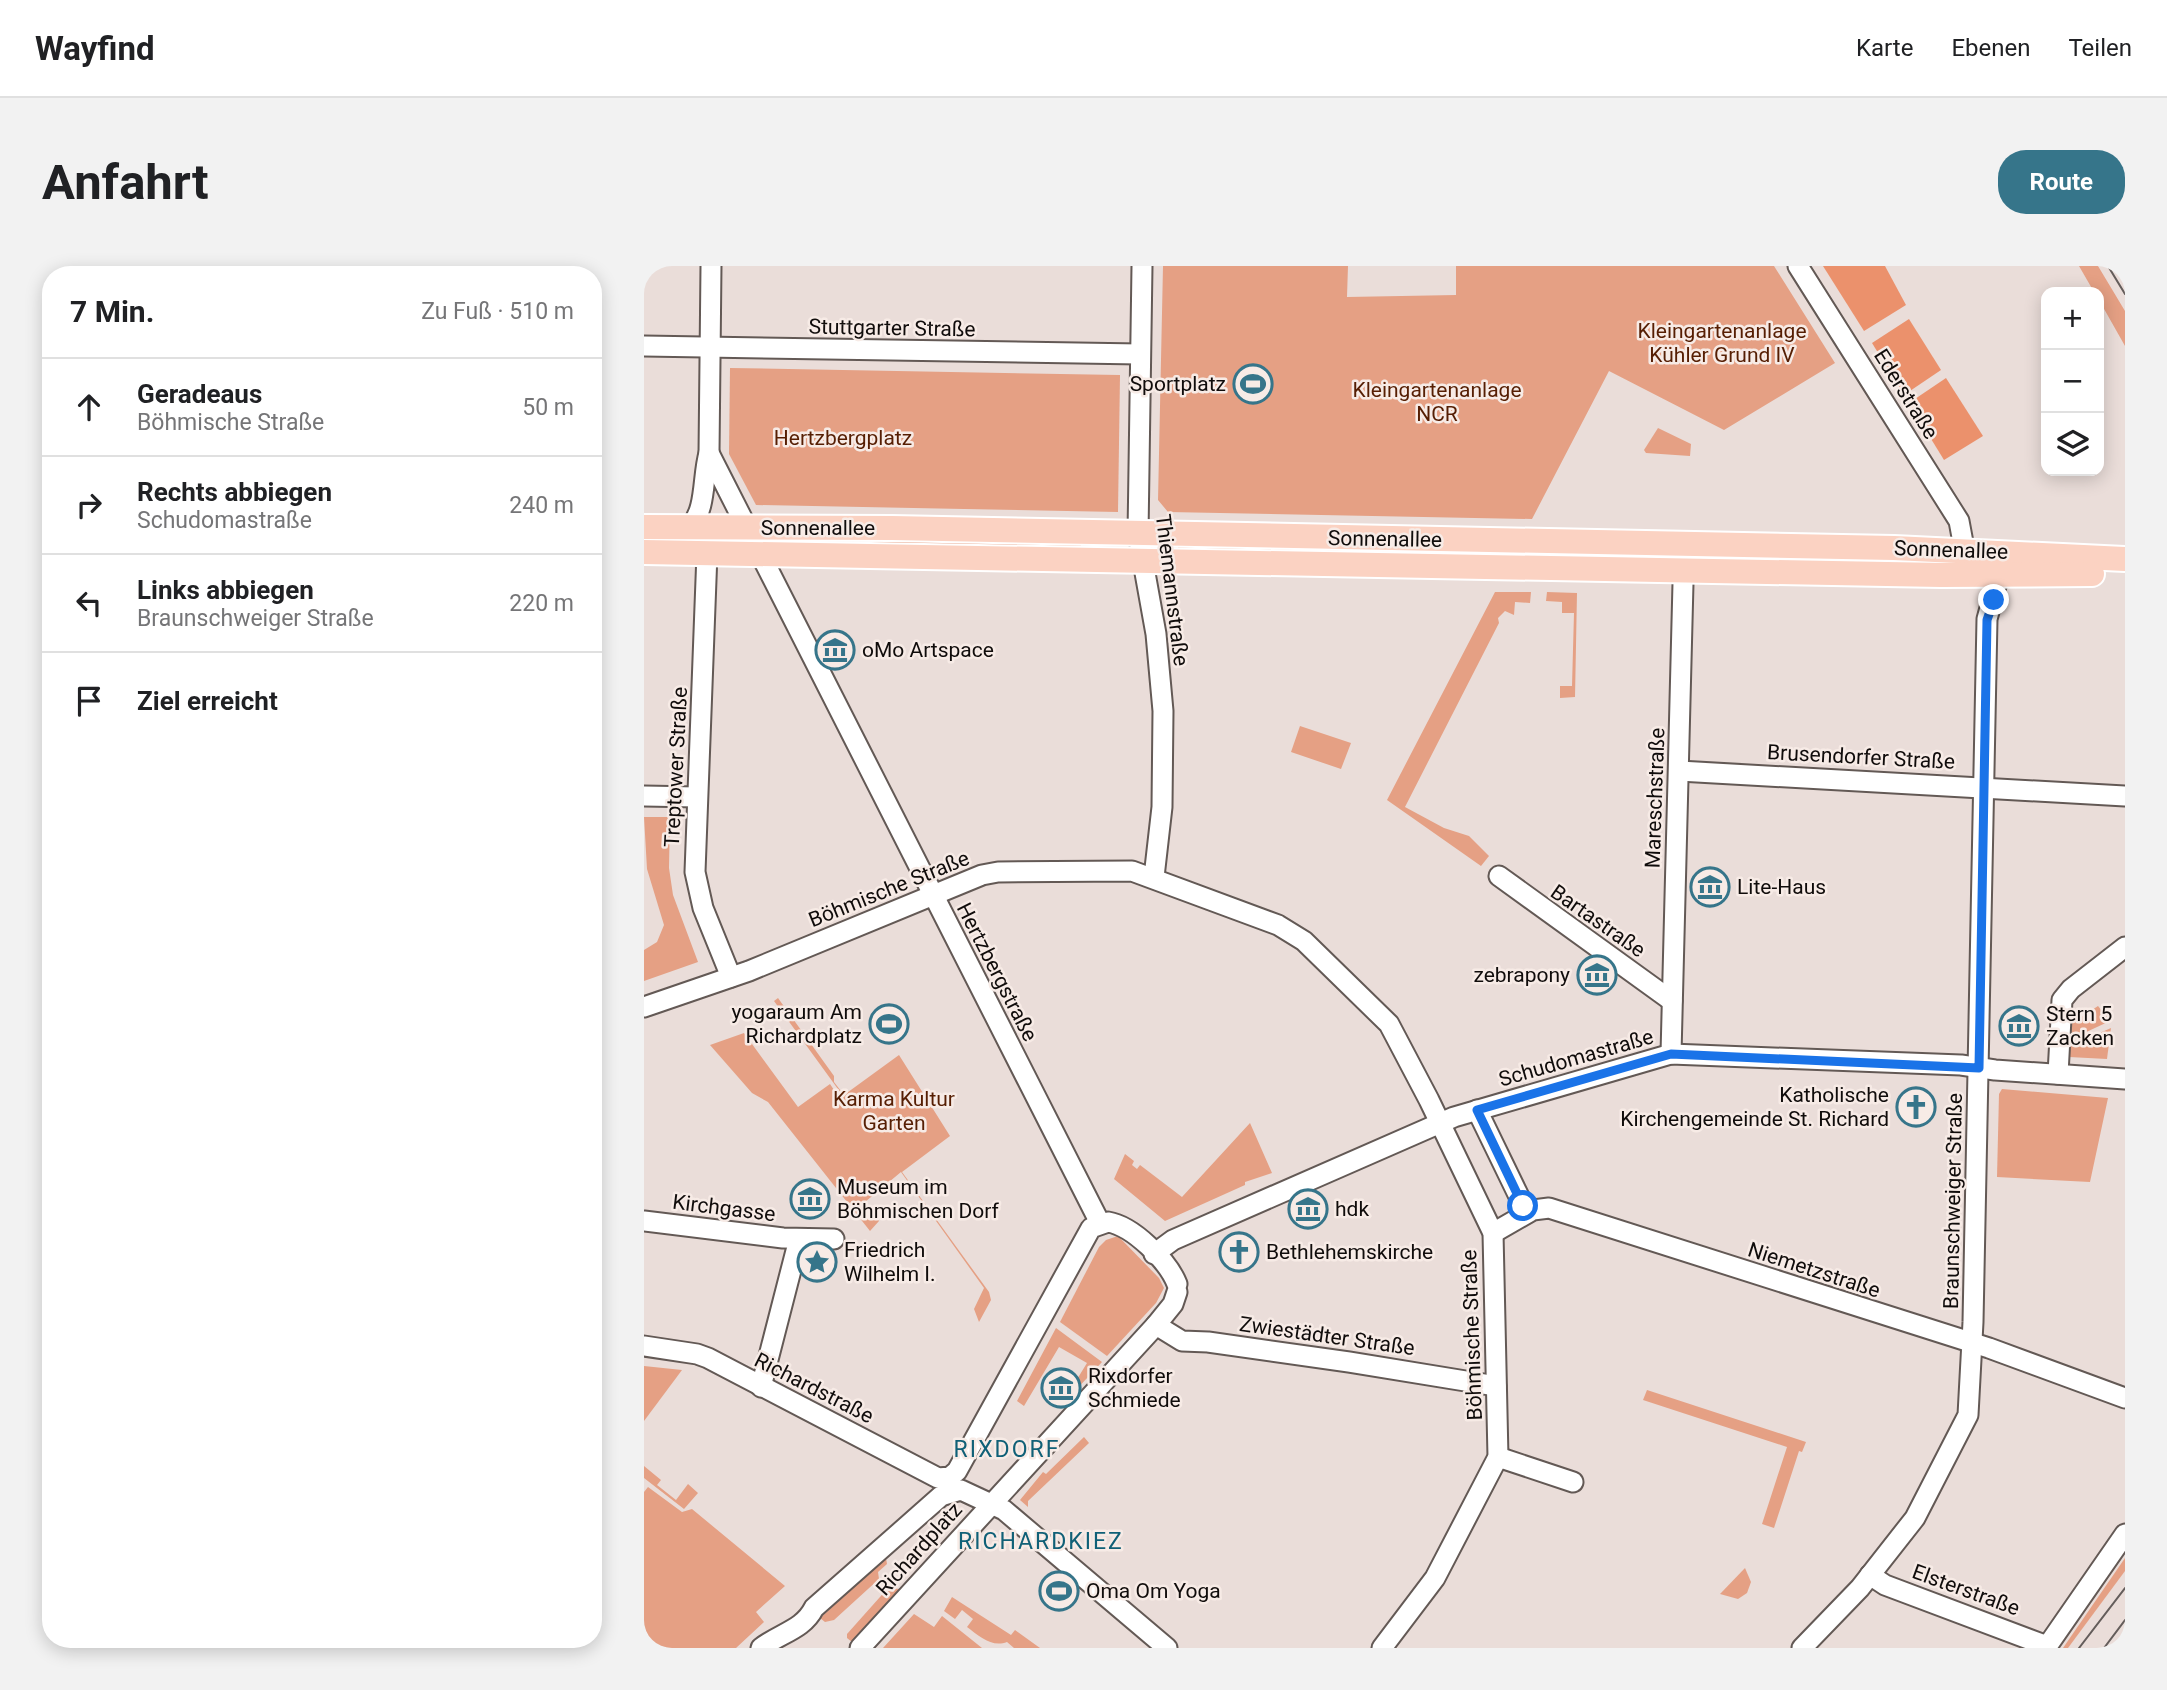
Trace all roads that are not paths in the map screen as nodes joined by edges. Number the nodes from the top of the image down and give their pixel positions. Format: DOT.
graph roads {
  1 [pos="711,266"];
  2 [pos="1142,266"];
  3 [pos="1798,266"];
  4 [pos="644,346"];
  5 [pos="710,347"];
  6 [pos="1140,354"];
  7 [pos="709,453"];
  8 [pos="644,527"];
  9 [pos="690,527"];
  10 [pos="745,528"];
  11 [pos="1138,534"];
  12 [pos="1684,544"];
  13 [pos="644,552"];
  14 [pos="707,553"];
  15 [pos="758,554"];
  16 [pos="2125,559"];
  17 [pos="1142,560"];
  18 [pos="1967,563"];
  19 [pos="1684,570"];
  20 [pos="2125,574"];
  21 [pos="1999,575"];
  22 [pos="1679,771"];
  23 [pos="1984,787"];
  24 [pos="644,796"];
  25 [pos="2125,796"];
  26 [pos="697,797"];
  27 [pos="1499,876"];
  28 [pos="1154,877"];
  29 [pos="934,896"];
  30 [pos="2125,947"];
  31 [pos="731,977"];
  32 [pos="1672,1001"];
  33 [pos="644,1007"];
  34 [pos="1671,1054"];
  35 [pos="1979,1068"];
  36 [pos="2058,1074"];
  37 [pos="2125,1079"];
  38 [pos="1477,1110"];
  39 [pos="1438,1123"];
  40 [pos="1527,1213"];
  41 [pos="644,1221"];
  42 [pos="1100,1223"];
  43 [pos="1493,1233"];
  44 [pos="799,1239"];
  45 [pos="834,1239"];
  46 [pos="1154,1254"];
  47 [pos="1156,1325"];
  48 [pos="1971,1343"];
  49 [pos="644,1346"];
  50 [pos="1496,1386"];
  51 [pos="761,1387"];
  52 [pos="2125,1398"];
  53 [pos="1498,1457"];
  54 [pos="959,1481"];
  55 [pos="1573,1482"];
  56 [pos="991,1503"];
  57 [pos="2125,1534"];
  58 [pos="1870,1575"];
  59 [pos="783,1632"];
  60 [pos="2047,1647"];
  61 [pos="761,1648"];
  62 [pos="796,1648"];
  63 [pos="860,1648"];
  64 [pos="1167,1648"];
  65 [pos="1382,1648"];
  66 [pos="1801,1648"];
  1 -- 5 [label="street"];
  2 -- 6 [label="street, Thiemannstraße"];
  3 -- 18 [label="street, Ederstraße"];
  4 -- 5 [label="street, Stuttgarter Straße"];
  5 -- 6 [label="street, Stuttgarter Straße"];
  5 -- 7 [label="street"];
  6 -- 11 [label="street, Thiemannstraße"];
  7 -- 9 [label="street"];
  7 -- 10 [label="street"];
  8 -- 9 [label="main road, Sonnenallee"];
  9 -- 10 [label="main road, Sonnenallee"];
  10 -- 11 [label="main road, Sonnenallee"];
  10 -- 15 [label="street, Hertzbergstraße"];
  11 -- 12 [label="main road, Sonnenallee"];
  11 -- 17 [label="street, Thiemannstraße"];
  12 -- 18 [label="main road, Sonnenallee"];
  12 -- 19 [label="street, Mareschstraße"];
  13 -- 14 [label="main road, Sonnenallee"];
  14 -- 15 [label="main road, Sonnenallee"];
  14 -- 26 [label="street, Treptower Straße"];
  15 -- 17 [label="main road, Sonnenallee"];
  15 -- 29 [label="street, Hertzbergstraße"];
  16 -- 18 [label="main road, Sonnenallee"];
  17 -- 19 [label="main road, Sonnenallee"];
  17 -- 28 [label="street, Thiemannstraße"];
  18 -- 19 [label="main road, Sonnenallee"];
  18 -- 21 [label="main road, Sonnenallee"];
  19 -- 22 [label="street, Mareschstraße"];
  20 -- 21 [label="main road, Sonnenallee"];
  21 -- 23 [label="street, Braunschweiger Straße"];
  22 -- 23 [label="street, Brusendorfer Straße"];
  22 -- 32 [label="street, Mareschstraße"];
  23 -- 25 [label="street, Brusendorfer Straße"];
  23 -- 35 [label="street, Braunschweiger Straße"];
  24 -- 26 [label="street"];
  26 -- 31 [label="street, Treptower Straße"];
  27 -- 32 [label="street, Bartastraße"];
  28 -- 29 [label="street, Böhmische Straße"];
  28 -- 39 [label="street, Böhmische Straße"];
  29 -- 31 [label="street, Böhmische Straße"];
  29 -- 42 [label="street, Hertzbergstraße"];
  30 -- 36 [label="street"];
  31 -- 33 [label="street, Böhmische Straße"];
  32 -- 34 [label="street, Mareschstraße"];
  34 -- 35 [label="street, Schudomastraße"];
  34 -- 38 [label="street, Schudomastraße"];
  35 -- 36 [label="street, Schudomastraße"];
  35 -- 48 [label="street, Braunschweiger Straße"];
  36 -- 37 [label="street, Schudomastraße"];
  38 -- 39 [label="street, Schudomastraße"];
  38 -- 40 [label="street"];
  39 -- 43 [label="street, Böhmische Straße"];
  39 -- 46 [label="street, Schudomastraße"];
  40 -- 43 [label="street, Niemetzstraße"];
  40 -- 48 [label="street, Niemetzstraße"];
  41 -- 44 [label="street, Kirchgasse"];
  42 -- 46 [label="street, Richardplatz"];
  42 -- 54 [label="street, Richardplatz"];
  43 -- 50 [label="street, Böhmische Straße"];
  44 -- 45 [label="street, Kirchgasse"];
  44 -- 51 [label="street, Kirchgasse"];
  46 -- 47 [label="street, Richardplatz"];
  47 -- 50 [label="street, Zwiestädter Straße"];
  47 -- 56 [label="street, Richardplatz"];
  48 -- 52 [label="street, Niemetzstraße"];
  48 -- 58 [label="street, Braunschweiger Straße"];
  49 -- 51 [label="street, Richardstraße"];
  50 -- 53 [label="street, Böhmische Straße"];
  51 -- 54 [label="street, Richardstraße"];
  53 -- 55 [label="street"];
  53 -- 65 [label="street, Böhmische Straße"];
  54 -- 56 [label="street, Richardstraße"];
  54 -- 59 [label="street, Richardplatz"];
  56 -- 63 [label="street, Richardplatz"];
  56 -- 64 [label="street, Richardstraße"];
  57 -- 60 [label="street"];
  58 -- 60 [label="street, Elsterstraße"];
  58 -- 66 [label="street, Braunschweiger Straße"];
  59 -- 61 [label="street, Richardplatz"];
  59 -- 62 [label="street"];
}
